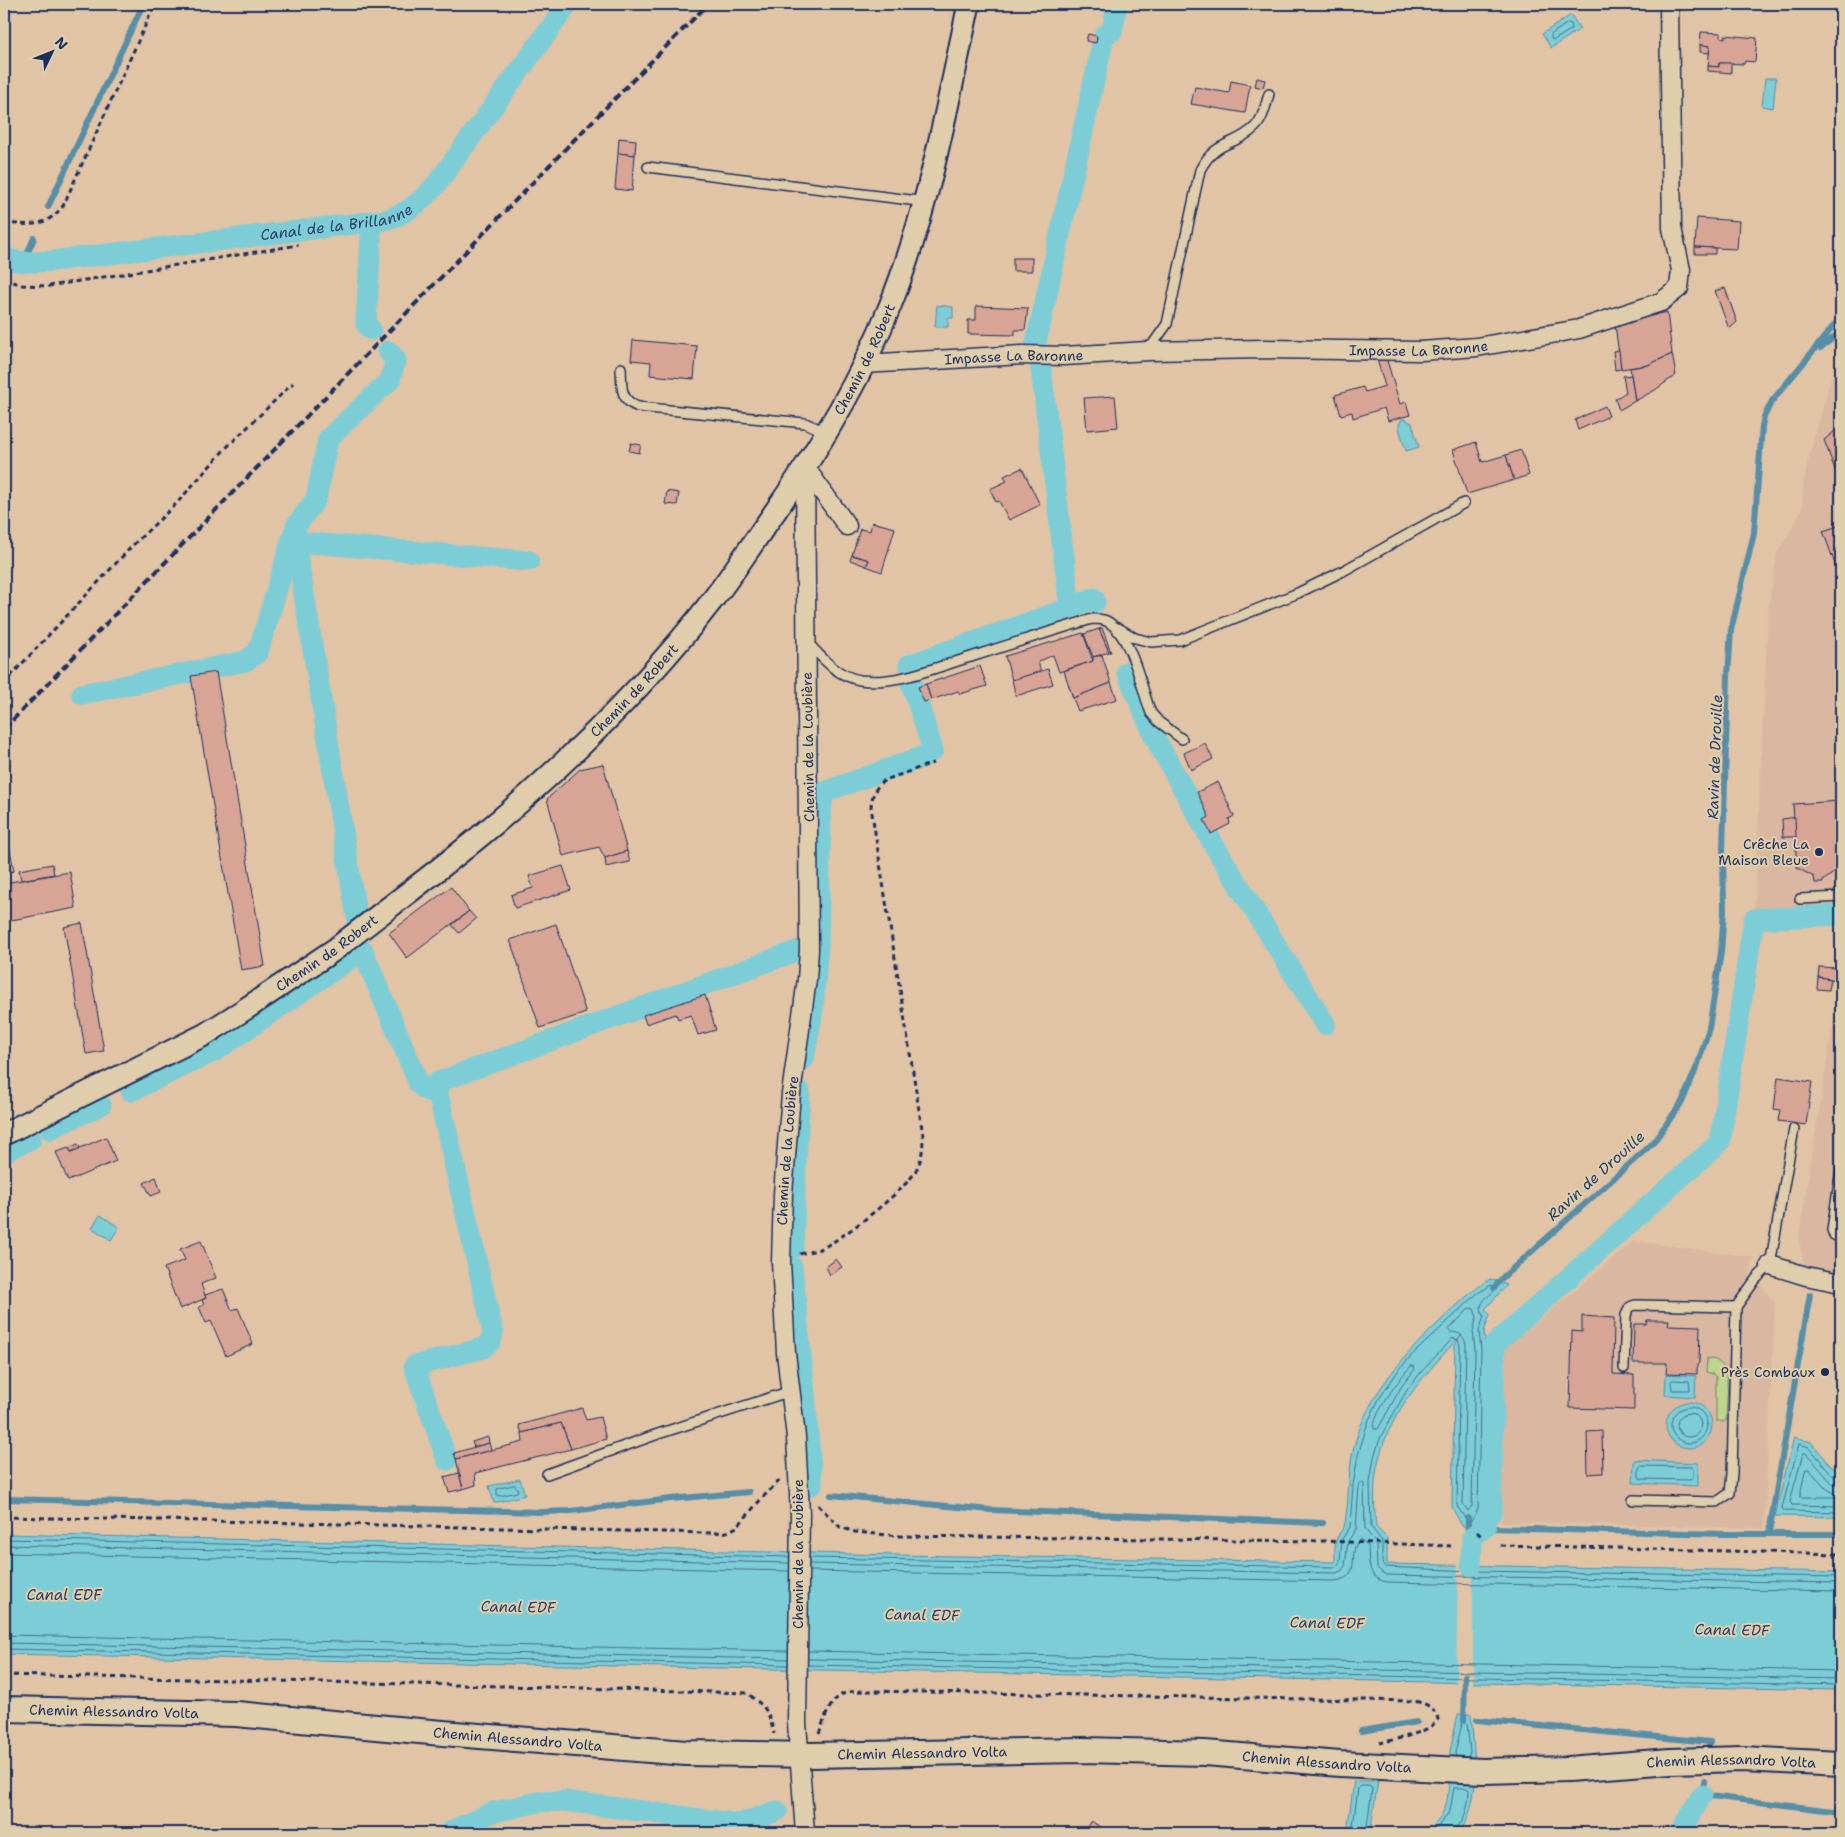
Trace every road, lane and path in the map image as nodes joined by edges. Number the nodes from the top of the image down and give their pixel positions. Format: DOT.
graph roads {
  1 [pos="155,4"];
  2 [pos="969,4"];
  3 [pos="1668,4"];
  4 [pos="1269,94"];
  5 [pos="648,167"];
  6 [pos="926,202"];
  7 [pos="4,223"];
  8 [pos="298,245"];
  9 [pos="4,279"];
  10 [pos="1148,351"];
  11 [pos="864,364"];
  12 [pos="621,368"];
  13 [pos="294,383"];
  14 [pos="826,432"];
  15 [pos="805,467"];
  16 [pos="1464,503"];
  17 [pos="847,526"];
  18 [pos="1109,623"];
  19 [pos="806,641"];
  20 [pos="4,683"];
  21 [pos="1840,719"];
  22 [pos="1182,739"];
  23 [pos="1841,743"];
  24 [pos="933,763"];
  25 [pos="1841,897"];
  26 [pos="1800,899"];
  27 [pos="1794,1129"];
  28 [pos="4,1134"];
  29 [pos="1841,1169"];
  30 [pos="1841,1238"];
  31 [pos="782,1257"];
  32 [pos="1770,1265"];
  33 [pos="1841,1282"];
  34 [pos="1736,1307"];
  35 [pos="1624,1368"];
  36 [pos="791,1391"];
  37 [pos="798,1473"];
  38 [pos="547,1474"];
  39 [pos="1633,1500"];
  40 [pos="4,1517"];
  41 [pos="1477,1532"];
  42 [pos="1482,1537"];
  43 [pos="1500,1545"];
  44 [pos="1451,1546"];
  45 [pos="1841,1554"];
  46 [pos="4,1675"];
  47 [pos="4,1709"];
  48 [pos="1375,1744"];
  49 [pos="796,1755"];
  50 [pos="1841,1764"];
  51 [pos="805,1833"];
  1 -- 7 [label="path"];
  2 -- 6 [label="street, Chemin de Robert"];
  3 -- 10 [label="street, Impasse La Baronne"];
  4 -- 10 [label="lane"];
  5 -- 6 [label="lane"];
  6 -- 11 [label="street, Chemin de Robert"];
  8 -- 9 [label="path"];
  10 -- 11 [label="street, Impasse La Baronne"];
  11 -- 14 [label="street, Chemin de Robert"];
  12 -- 14 [label="lane"];
  13 -- 20 [label="path"];
  14 -- 15 [label="street, Chemin de Robert"];
  15 -- 17 [label="street"];
  15 -- 19 [label="street, Chemin de la Loubière"];
  15 -- 28 [label="street, Chemin de Robert"];
  16 -- 18 [label="lane"];
  18 -- 19 [label="lane"];
  18 -- 22 [label="lane"];
  19 -- 31 [label="street, Chemin de la Loubière"];
  21 -- 23 [label="lane"];
  24 -- 31 [label="path"];
  25 -- 26 [label="lane"];
  27 -- 32 [label="lane"];
  29 -- 30 [label="lane"];
  31 -- 36 [label="street, Chemin de la Loubière"];
  32 -- 33 [label="street"];
  32 -- 34 [label="lane"];
  34 -- 35 [label="lane"];
  34 -- 39 [label="lane"];
  36 -- 37 [label="street, Chemin de la Loubière"];
  36 -- 38 [label="lane"];
  37 -- 40 [label="path"];
  37 -- 44 [label="path"];
  37 -- 49 [label="street, Chemin de la Loubière"];
  41 -- 42 [label="path"];
  43 -- 45 [label="path"];
  46 -- 49 [label="path"];
  47 -- 49 [label="main road, Chemin Alessandro Volta"];
  48 -- 49 [label="path"];
  49 -- 50 [label="main road, Chemin Alessandro Volta"];
  49 -- 51 [label="street, Chemin de la Loubière"];
}
